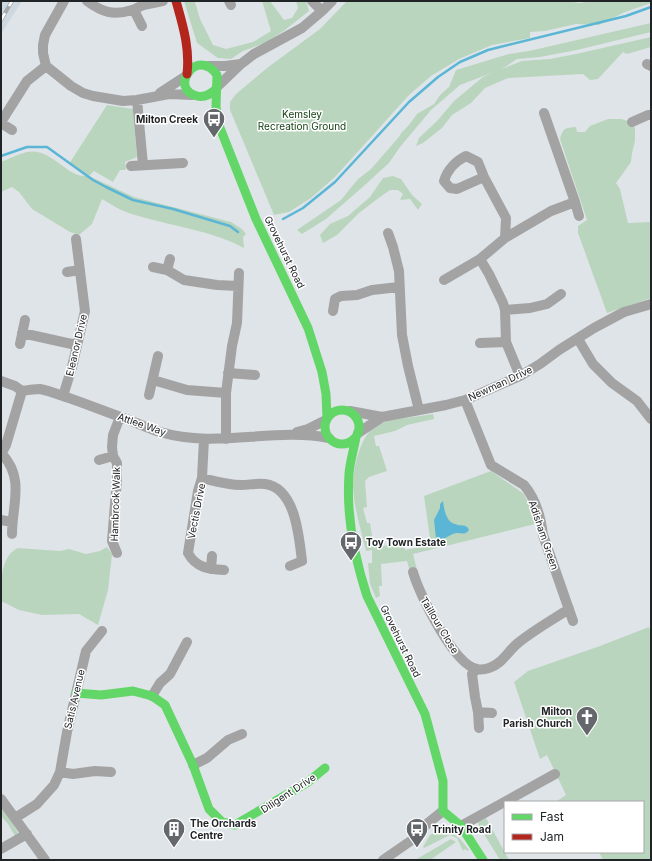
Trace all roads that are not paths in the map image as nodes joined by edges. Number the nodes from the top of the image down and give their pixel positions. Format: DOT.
graph roads {
  1 [pos="64,1"];
  2 [pos="87,1"];
  3 [pos="163,1"];
  4 [pos="176,1"];
  5 [pos="312,1"];
  6 [pos="332,1"];
  7 [pos="134,10"];
  8 [pos="322,11"];
  9 [pos="142,26"];
  10 [pos="188,41"];
  11 [pos="241,64"];
  12 [pos="46,66"];
  13 [pos="206,66"];
  14 [pos="187,75"];
  15 [pos="217,88"];
  16 [pos="194,96"];
  17 [pos="153,97"];
  18 [pos="137,100"];
  19 [pos="544,113"];
  20 [pos="651,115"];
  21 [pos="632,122"];
  22 [pos="1,123"];
  23 [pos="218,124"];
  24 [pos="12,130"];
  25 [pos="184,163"];
  26 [pos="144,165"];
  27 [pos="131,166"];
  28 [pos="484,177"];
  29 [pos="575,202"];
  30 [pos="579,216"];
  31 [pos="388,233"];
  32 [pos="504,238"];
  33 [pos="76,240"];
  34 [pos="170,259"];
  35 [pos="480,259"];
  36 [pos="153,267"];
  37 [pos="80,270"];
  38 [pos="167,270"];
  39 [pos="67,272"];
  40 [pos="239,273"];
  41 [pos="444,280"];
  42 [pos="238,286"];
  43 [pos="399,287"];
  44 [pos="561,294"];
  45 [pos="651,304"];
  46 [pos="505,310"];
  47 [pos="333,311"];
  48 [pos="25,320"];
  49 [pos="22,333"];
  50 [pos="578,339"];
  51 [pos="506,342"];
  52 [pos="480,343"];
  53 [pos="20,344"];
  54 [pos="76,345"];
  55 [pos="158,356"];
  56 [pos="228,373"];
  57 [pos="255,374"];
  58 [pos="520,376"];
  59 [pos="153,380"];
  60 [pos="1,381"];
  61 [pos="22,391"];
  62 [pos="327,392"];
  63 [pos="226,393"];
  64 [pos="148,394"];
  65 [pos="63,396"];
  66 [pos="465,400"];
  67 [pos="348,410"];
  68 [pos="419,410"];
  69 [pos="120,417"];
  70 [pos="382,417"];
  71 [pos="327,419"];
  72 [pos="651,419"];
  73 [pos="290,434"];
  74 [pos="357,435"];
  75 [pos="226,439"];
  76 [pos="204,440"];
  77 [pos="332,440"];
  78 [pos="1,454"];
  79 [pos="113,456"];
  80 [pos="99,460"];
  81 [pos="202,478"];
  82 [pos="349,478"];
  83 [pos="1,520"];
  84 [pos="12,522"];
  85 [pos="12,534"];
  86 [pos="116,553"];
  87 [pos="212,556"];
  88 [pos="290,566"];
  89 [pos="211,569"];
  90 [pos="224,570"];
  91 [pos="413,572"];
  92 [pos="569,609"];
  93 [pos="572,621"];
  94 [pos="102,631"];
  95 [pos="187,642"];
  96 [pos="477,669"];
  97 [pos="76,693"];
  98 [pos="152,696"];
  99 [pos="478,712"];
  100 [pos="492,713"];
  101 [pos="479,728"];
  102 [pos="242,734"];
  103 [pos="193,765"];
  104 [pos="326,768"];
  105 [pos="60,772"];
  106 [pos="111,772"];
  107 [pos="555,774"];
  108 [pos="1,798"];
  109 [pos="506,801"];
  110 [pos="504,802"];
  111 [pos="443,812"];
  112 [pos="15,818"];
  113 [pos="461,826"];
  114 [pos="27,834"];
  115 [pos="1,849"];
  116 [pos="45,860"];
  117 [pos="383,860"];
  118 [pos="483,860"];
  1 -- 12 [label="street"];
  2 -- 7 [label="street"];
  3 -- 7 [label="street"];
  4 -- 10 [label="street"];
  5 -- 8 [label="street"];
  6 -- 8 [label="street"];
  7 -- 9 [label="street"];
  8 -- 11 [label="street"];
  10 -- 13 [label="street"];
  10 -- 14 [label="street"];
  11 -- 13 [label="street"];
  11 -- 15 [label="street"];
  12 -- 18 [label="street"];
  12 -- 22 [label="street"];
  13 -- 14 [label="street"];
  13 -- 15 [label="street"];
  14 -- 16 [label="street"];
  14 -- 17 [label="street"];
  15 -- 16 [label="street"];
  15 -- 23 [label="street, Grovehurst Road"];
  16 -- 17 [label="street"];
  16 -- 23 [label="street, Grovehurst Road"];
  17 -- 18 [label="street"];
  18 -- 26 [label="street"];
  19 -- 29 [label="street"];
  20 -- 21 [label="street"];
  22 -- 24 [label="street"];
  23 -- 62 [label="street, Grovehurst Road"];
  25 -- 26 [label="street"];
  26 -- 27 [label="street"];
  28 -- 32 [label="street"];
  29 -- 30 [label="street"];
  29 -- 32 [label="street"];
  31 -- 43 [label="street"];
  32 -- 35 [label="street"];
  33 -- 37 [label="street, Eleanor Drive"];
  34 -- 38 [label="street"];
  35 -- 41 [label="street"];
  35 -- 46 [label="street"];
  36 -- 38 [label="street"];
  37 -- 39 [label="street"];
  37 -- 54 [label="street, Eleanor Drive"];
  38 -- 42 [label="street"];
  40 -- 42 [label="street"];
  42 -- 56 [label="street"];
  43 -- 47 [label="street"];
  43 -- 68 [label="street"];
  44 -- 46 [label="street"];
  45 -- 50 [label="street, Newman Drive"];
  46 -- 51 [label="street"];
  48 -- 49 [label="street"];
  49 -- 53 [label="street"];
  49 -- 54 [label="street"];
  50 -- 58 [label="street, Newman Drive"];
  50 -- 72 [label="street"];
  51 -- 52 [label="street"];
  51 -- 58 [label="street"];
  54 -- 65 [label="street, Eleanor Drive"];
  55 -- 59 [label="street"];
  56 -- 57 [label="street"];
  56 -- 63 [label="street"];
  58 -- 66 [label="street, Newman Drive"];
  59 -- 63 [label="street"];
  59 -- 64 [label="street"];
  60 -- 61 [label="street, Attlee Way"];
  61 -- 65 [label="street, Attlee Way"];
  61 -- 78 [label="street"];
  62 -- 67 [label="street, Grovehurst Road"];
  62 -- 71 [label="street, Grovehurst Road"];
  63 -- 75 [label="street"];
  65 -- 69 [label="street, Attlee Way"];
  66 -- 68 [label="street, Newman Drive"];
  66 -- 92 [label="street, Adisham Green"];
  67 -- 70 [label="street, Newman Drive"];
  67 -- 71 [label="street"];
  67 -- 74 [label="street"];
  68 -- 70 [label="street, Newman Drive"];
  69 -- 76 [label="street, Attlee Way"];
  69 -- 79 [label="street, Hambrook Walk"];
  70 -- 74 [label="street, Newman Drive"];
  71 -- 73 [label="street, Attlee Way"];
  71 -- 77 [label="street"];
  73 -- 75 [label="street, Attlee Way"];
  73 -- 77 [label="street, Attlee Way"];
  74 -- 77 [label="street"];
  74 -- 82 [label="street, Grovehurst Road"];
  75 -- 76 [label="street, Attlee Way"];
  76 -- 81 [label="street, Vectis Drive"];
  77 -- 82 [label="street, Grovehurst Road"];
  78 -- 84 [label="street"];
  79 -- 80 [label="street, Hambrook Walk"];
  79 -- 86 [label="street, Hambrook Walk"];
  81 -- 88 [label="street"];
  81 -- 89 [label="street, Vectis Drive"];
  82 -- 111 [label="street, Grovehurst Road"];
  83 -- 84 [label="street"];
  84 -- 85 [label="street"];
  87 -- 89 [label="street"];
  89 -- 90 [label="street, Vectis Drive"];
  91 -- 96 [label="street, Taillour Close"];
  92 -- 93 [label="street, Adisham Green"];
  92 -- 96 [label="street"];
  94 -- 97 [label="street, Satis Avenue"];
  95 -- 98 [label="street"];
  96 -- 99 [label="street"];
  97 -- 98 [label="street, Diligent Drive"];
  97 -- 105 [label="street, Satis Avenue"];
  98 -- 103 [label="street, Diligent Drive"];
  99 -- 100 [label="street"];
  99 -- 101 [label="street"];
  102 -- 103 [label="street"];
  103 -- 104 [label="street, Diligent Drive"];
  105 -- 106 [label="street"];
  105 -- 112 [label="street, Satis Avenue"];
  107 -- 109 [label="street"];
  108 -- 112 [label="street"];
  110 -- 113 [label="street"];
  111 -- 113 [label="street"];
  111 -- 117 [label="street"];
  112 -- 114 [label="street"];
  113 -- 118 [label="street"];
  114 -- 115 [label="street"];
  114 -- 116 [label="street"];
}
